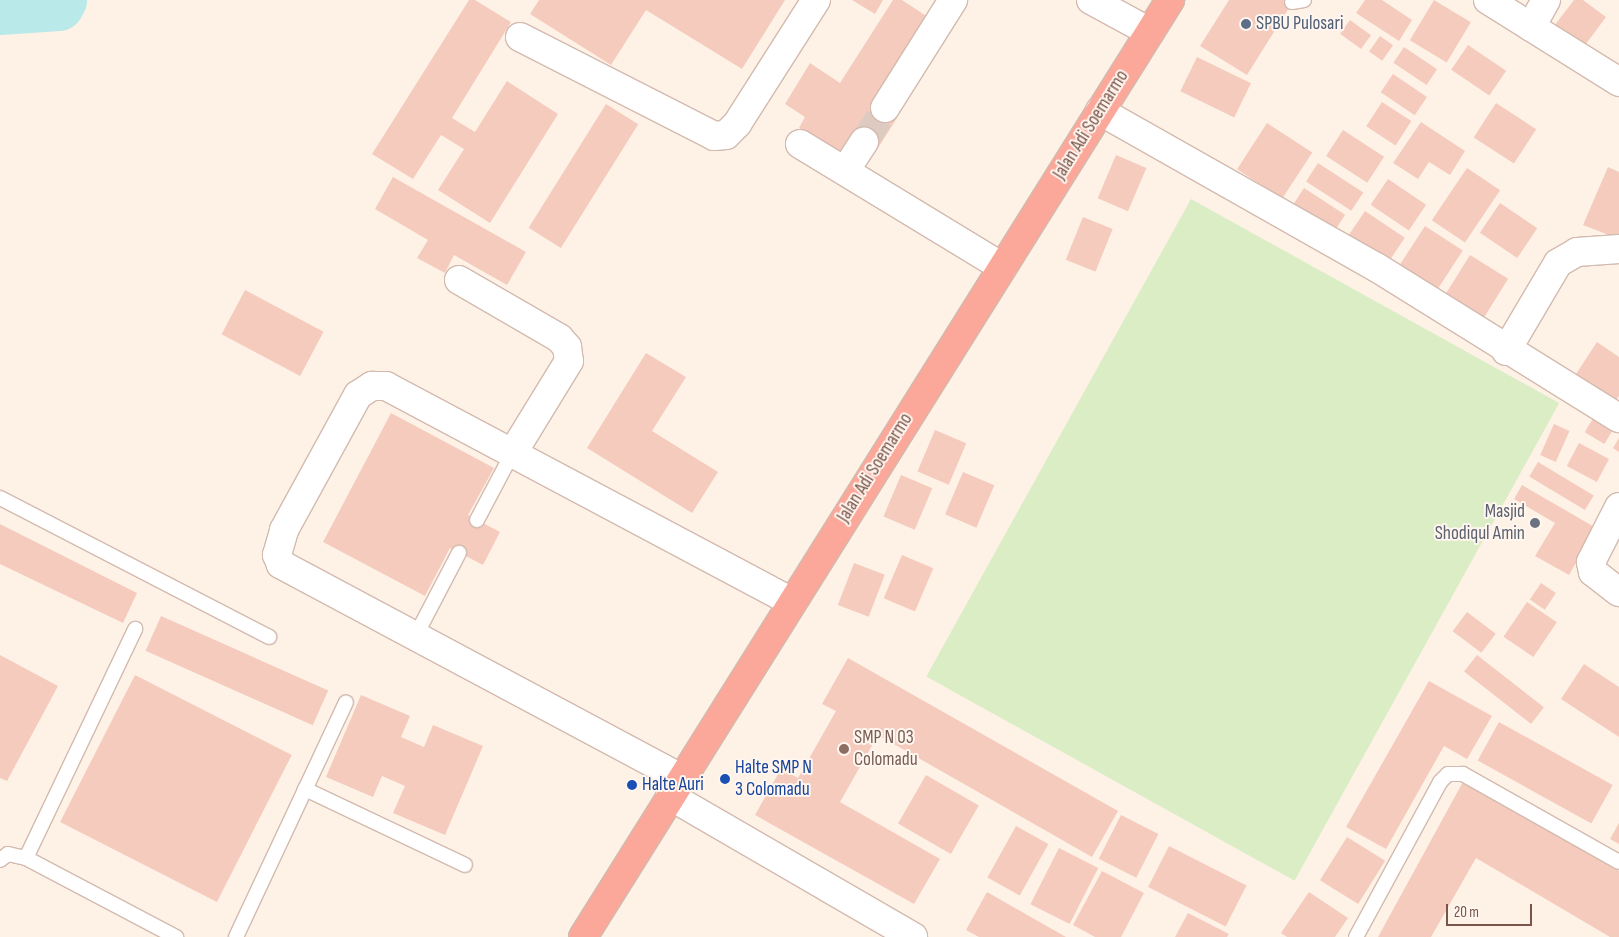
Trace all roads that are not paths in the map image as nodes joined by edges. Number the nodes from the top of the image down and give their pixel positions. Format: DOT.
graph roads {
  1 [pos="816,0"];
  2 [pos="953,0"];
  3 [pos="1091,0"];
  4 [pos="1170,0"];
  5 [pos="1488,0"];
  6 [pos="1546,0"];
  7 [pos="1532,27"];
  8 [pos="1150,32"];
  9 [pos="520,37"];
  10 [pos="1619,82"];
  11 [pos="885,108"];
  12 [pos="1100,111"];
  13 [pos="864,142"];
  14 [pos="800,144"];
  15 [pos="845,171"];
  16 [pos="1619,249"];
  17 [pos="1002,267"];
  18 [pos="458,280"];
  19 [pos="1506,351"];
  20 [pos="1619,418"];
  21 [pos="512,454"];
  22 [pos="0,498"];
  23 [pos="1619,507"];
  24 [pos="477,520"];
  25 [pos="459,553"];
  26 [pos="1619,592"];
  27 [pos="791,601"];
  28 [pos="134,629"];
  29 [pos="269,637"];
  30 [pos="415,637"];
  31 [pos="346,702"];
  32 [pos="676,787"];
  33 [pos="305,789"];
  34 [pos="26,858"];
  35 [pos="0,860"];
  36 [pos="1619,862"];
  37 [pos="464,865"];
  38 [pos="176,937"];
  39 [pos="236,937"];
  40 [pos="583,937"];
  41 [pos="912,937"];
  42 [pos="1356,937"];
  1 -- 9 [label="street"];
  2 -- 11 [label="street"];
  3 -- 8 [label="street"];
  4 -- 8 [label="highway, Jalan Adi Soemarmo"];
  5 -- 7 [label="street"];
  6 -- 7 [label="street"];
  7 -- 10 [label="street"];
  8 -- 12 [label="highway, Jalan Adi Soemarmo"];
  12 -- 17 [label="highway, Jalan Adi Soemarmo"];
  12 -- 19 [label="street"];
  13 -- 15 [label="street"];
  14 -- 15 [label="street"];
  15 -- 17 [label="street"];
  16 -- 19 [label="street"];
  17 -- 27 [label="highway, Jalan Adi Soemarmo"];
  18 -- 21 [label="street"];
  19 -- 20 [label="street"];
  21 -- 24 [label="lane"];
  21 -- 27 [label="street"];
  21 -- 30 [label="street"];
  22 -- 29 [label="lane"];
  23 -- 26 [label="street"];
  25 -- 30 [label="lane"];
  27 -- 32 [label="highway, Jalan Adi Soemarmo"];
  28 -- 34 [label="lane"];
  30 -- 32 [label="street"];
  31 -- 33 [label="lane"];
  32 -- 40 [label="highway, Jalan Adi Soemarmo"];
  32 -- 41 [label="street"];
  33 -- 37 [label="lane"];
  33 -- 39 [label="lane"];
  34 -- 35 [label="lane"];
  34 -- 38 [label="lane"];
  36 -- 42 [label="lane"];
}
